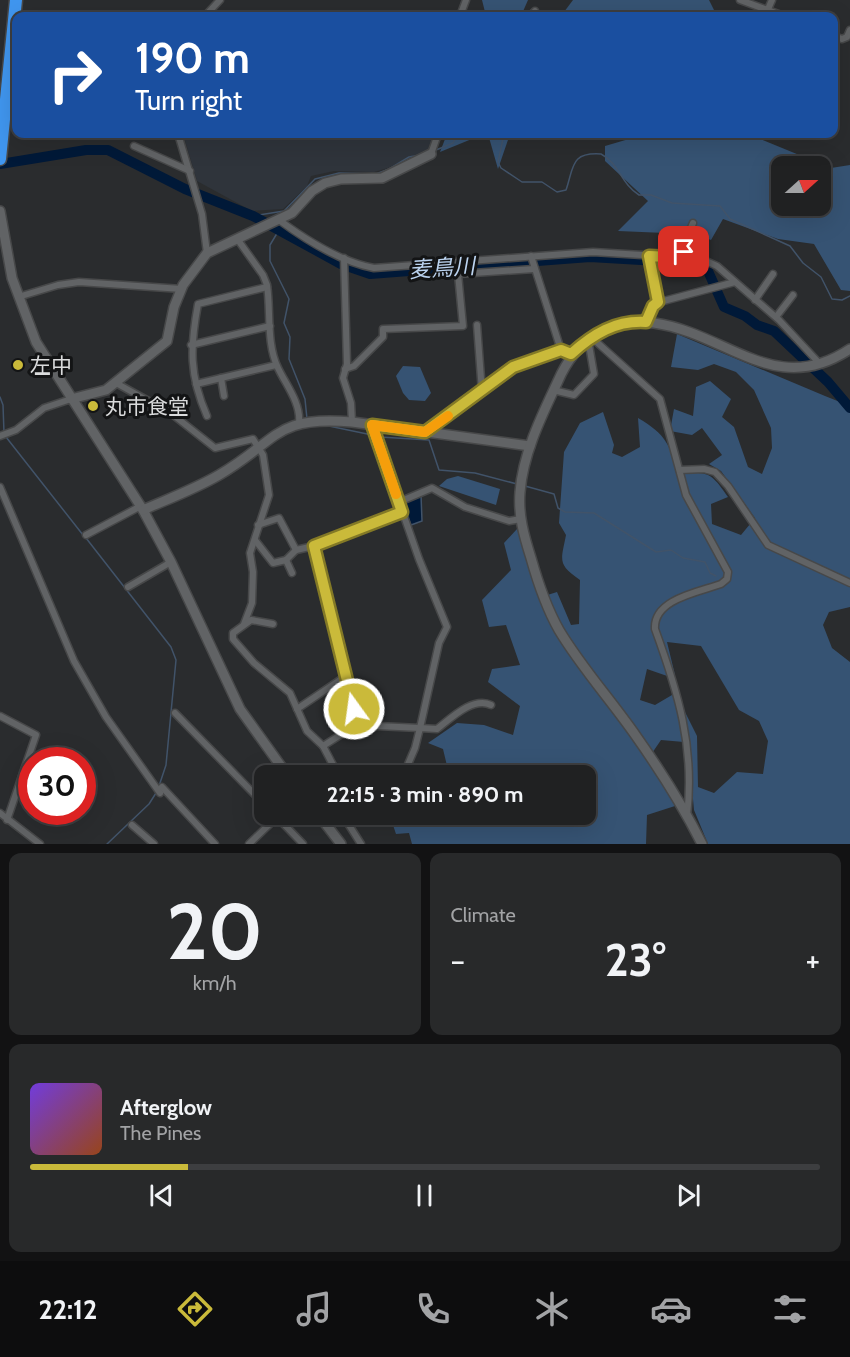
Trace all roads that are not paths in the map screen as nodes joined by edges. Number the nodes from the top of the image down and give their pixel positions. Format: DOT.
graph roads {
  1 [pos="220,0"];
  2 [pos="740,0"];
  3 [pos="209,12"];
  4 [pos="764,12"];
  5 [pos="12,28"];
  6 [pos="850,30"];
  7 [pos="838,36"];
  8 [pos="4,83"];
  9 [pos="179,138"];
  10 [pos="437,138"];
  11 [pos="134,146"];
  12 [pos="431,154"];
  13 [pos="0,159"];
  14 [pos="190,171"];
  15 [pos="0,211"];
  16 [pos="279,220"];
  17 [pos="693,224"];
  18 [pos="2,235"];
  19 [pos="238,240"];
  20 [pos="684,251"];
  21 [pos="207,253"];
  22 [pos="531,256"];
  23 [pos="649,256"];
  24 [pos="344,258"];
  25 [pos="534,269"];
  26 [pos="773,274"];
  27 [pos="735,282"];
  28 [pos="267,287"];
  29 [pos="182,289"];
  30 [pos="793,295"];
  31 [pos="18,297"];
  32 [pos="755,300"];
  33 [pos="658,302"];
  34 [pos="776,317"];
  35 [pos="646,322"];
  36 [pos="477,325"];
  37 [pos="270,326"];
  38 [pos="590,338"];
  39 [pos="191,345"];
  40 [pos="850,349"];
  41 [pos="561,350"];
  42 [pos="571,354"];
  43 [pos="820,364"];
  44 [pos="276,365"];
  45 [pos="345,369"];
  46 [pos="220,378"];
  47 [pos="116,383"];
  48 [pos="196,384"];
  49 [pos="553,390"];
  50 [pos="482,392"];
  51 [pos="224,396"];
  52 [pos="71,399"];
  53 [pos="207,416"];
  54 [pos="352,422"];
  55 [pos="299,423"];
  56 [pos="372,425"];
  57 [pos="425,432"];
  58 [pos="3,436"];
  59 [pos="259,446"];
  60 [pos="530,446"];
  61 [pos="680,470"];
  62 [pos="0,487"];
  63 [pos="399,502"];
  64 [pos="141,509"];
  65 [pos="402,512"];
  66 [pos="521,519"];
  67 [pos="258,525"];
  68 [pos="86,535"];
  69 [pos="255,540"];
  70 [pos="314,546"];
  71 [pos="296,550"];
  72 [pos="286,560"];
  73 [pos="171,562"];
  74 [pos="292,573"];
  75 [pos="850,583"];
  76 [pos="128,587"];
  77 [pos="244,624"];
  78 [pos="273,624"];
  79 [pos="346,676"];
  80 [pos="491,705"];
  81 [pos="297,709"];
  82 [pos="175,713"];
  83 [pos="0,716"];
  84 [pos="358,725"];
  85 [pos="420,728"];
  86 [pos="323,746"];
  87 [pos="280,765"];
  88 [pos="333,765"];
  89 [pos="406,765"];
  90 [pos="254,794"];
  91 [pos="0,813"];
  92 [pos="687,816"];
  93 [pos="7,820"];
  94 [pos="132,825"];
  95 [pos="267,825"];
  96 [pos="284,825"];
  97 [pos="326,825"];
  98 [pos="349,825"];
  99 [pos="40,844"];
  100 [pos="154,844"];
  101 [pos="215,844"];
  102 [pos="249,844"];
  103 [pos="303,844"];
  104 [pos="340,844"];
  105 [pos="361,844"];
  106 [pos="702,844"];
  1 -- 3 [label="street"];
  2 -- 4 [label="street"];
  5 -- 8 [label="highway"];
  6 -- 7 [label="street"];
  8 -- 13 [label="highway"];
  9 -- 14 [label="street"];
  10 -- 12 [label="street"];
  11 -- 14 [label="street"];
  12 -- 16 [label="street"];
  14 -- 21 [label="street"];
  15 -- 18 [label="street"];
  16 -- 19 [label="street"];
  16 -- 24 [label="street"];
  17 -- 20 [label="street"];
  18 -- 31 [label="street"];
  19 -- 21 [label="street"];
  19 -- 28 [label="street"];
  20 -- 23 [label="street"];
  20 -- 27 [label="street"];
  21 -- 29 [label="street"];
  22 -- 23 [label="street"];
  22 -- 24 [label="street"];
  22 -- 25 [label="street"];
  23 -- 33 [label="street"];
  24 -- 45 [label="street"];
  25 -- 41 [label="street"];
  25 -- 45 [label="street"];
  26 -- 32 [label="street"];
  27 -- 32 [label="street"];
  27 -- 33 [label="street"];
  28 -- 37 [label="street"];
  28 -- 39 [label="street"];
  29 -- 31 [label="street"];
  29 -- 47 [label="street"];
  30 -- 34 [label="street"];
  31 -- 52 [label="street"];
  32 -- 34 [label="street"];
  33 -- 35 [label="street"];
  34 -- 43 [label="street"];
  35 -- 38 [label="street"];
  35 -- 43 [label="street"];
  36 -- 50 [label="street"];
  37 -- 39 [label="street"];
  37 -- 44 [label="street"];
  38 -- 42 [label="street"];
  38 -- 49 [label="street"];
  38 -- 61 [label="street"];
  39 -- 48 [label="street"];
  40 -- 43 [label="street"];
  41 -- 42 [label="street"];
  41 -- 50 [label="street"];
  42 -- 49 [label="street"];
  44 -- 46 [label="street"];
  44 -- 55 [label="street"];
  45 -- 54 [label="street"];
  46 -- 48 [label="street"];
  46 -- 51 [label="street"];
  47 -- 52 [label="street"];
  47 -- 59 [label="street"];
  48 -- 53 [label="street"];
  49 -- 60 [label="street"];
  50 -- 57 [label="street"];
  52 -- 58 [label="street"];
  52 -- 64 [label="street"];
  54 -- 55 [label="street"];
  54 -- 56 [label="street"];
  55 -- 59 [label="street"];
  56 -- 57 [label="street"];
  56 -- 63 [label="street"];
  57 -- 60 [label="street"];
  59 -- 64 [label="street"];
  59 -- 67 [label="street"];
  60 -- 66 [label="street"];
  61 -- 75 [label="street"];
  61 -- 92 [label="street"];
  62 -- 101 [label="street"];
  63 -- 65 [label="street"];
  63 -- 66 [label="street"];
  64 -- 68 [label="street"];
  64 -- 73 [label="street"];
  65 -- 70 [label="street"];
  65 -- 85 [label="street"];
  66 -- 92 [label="street"];
  67 -- 69 [label="street"];
  67 -- 71 [label="street"];
  69 -- 72 [label="street"];
  69 -- 77 [label="street"];
  70 -- 71 [label="street"];
  70 -- 79 [label="street"];
  71 -- 72 [label="street"];
  72 -- 74 [label="street"];
  73 -- 76 [label="street"];
  73 -- 87 [label="street"];
  77 -- 78 [label="street"];
  77 -- 81 [label="street"];
  79 -- 81 [label="street"];
  79 -- 84 [label="street"];
  80 -- 85 [label="street"];
  81 -- 86 [label="street"];
  82 -- 90 [label="street"];
  83 -- 93 [label="street"];
  84 -- 85 [label="street"];
  84 -- 86 [label="street"];
  85 -- 89 [label="street"];
  86 -- 88 [label="street"];
  91 -- 93 [label="street"];
  92 -- 106 [label="street"];
  93 -- 99 [label="street"];
  94 -- 100 [label="street"];
  95 -- 102 [label="street"];
  96 -- 103 [label="street"];
  97 -- 104 [label="street"];
  98 -- 105 [label="street"];
}
